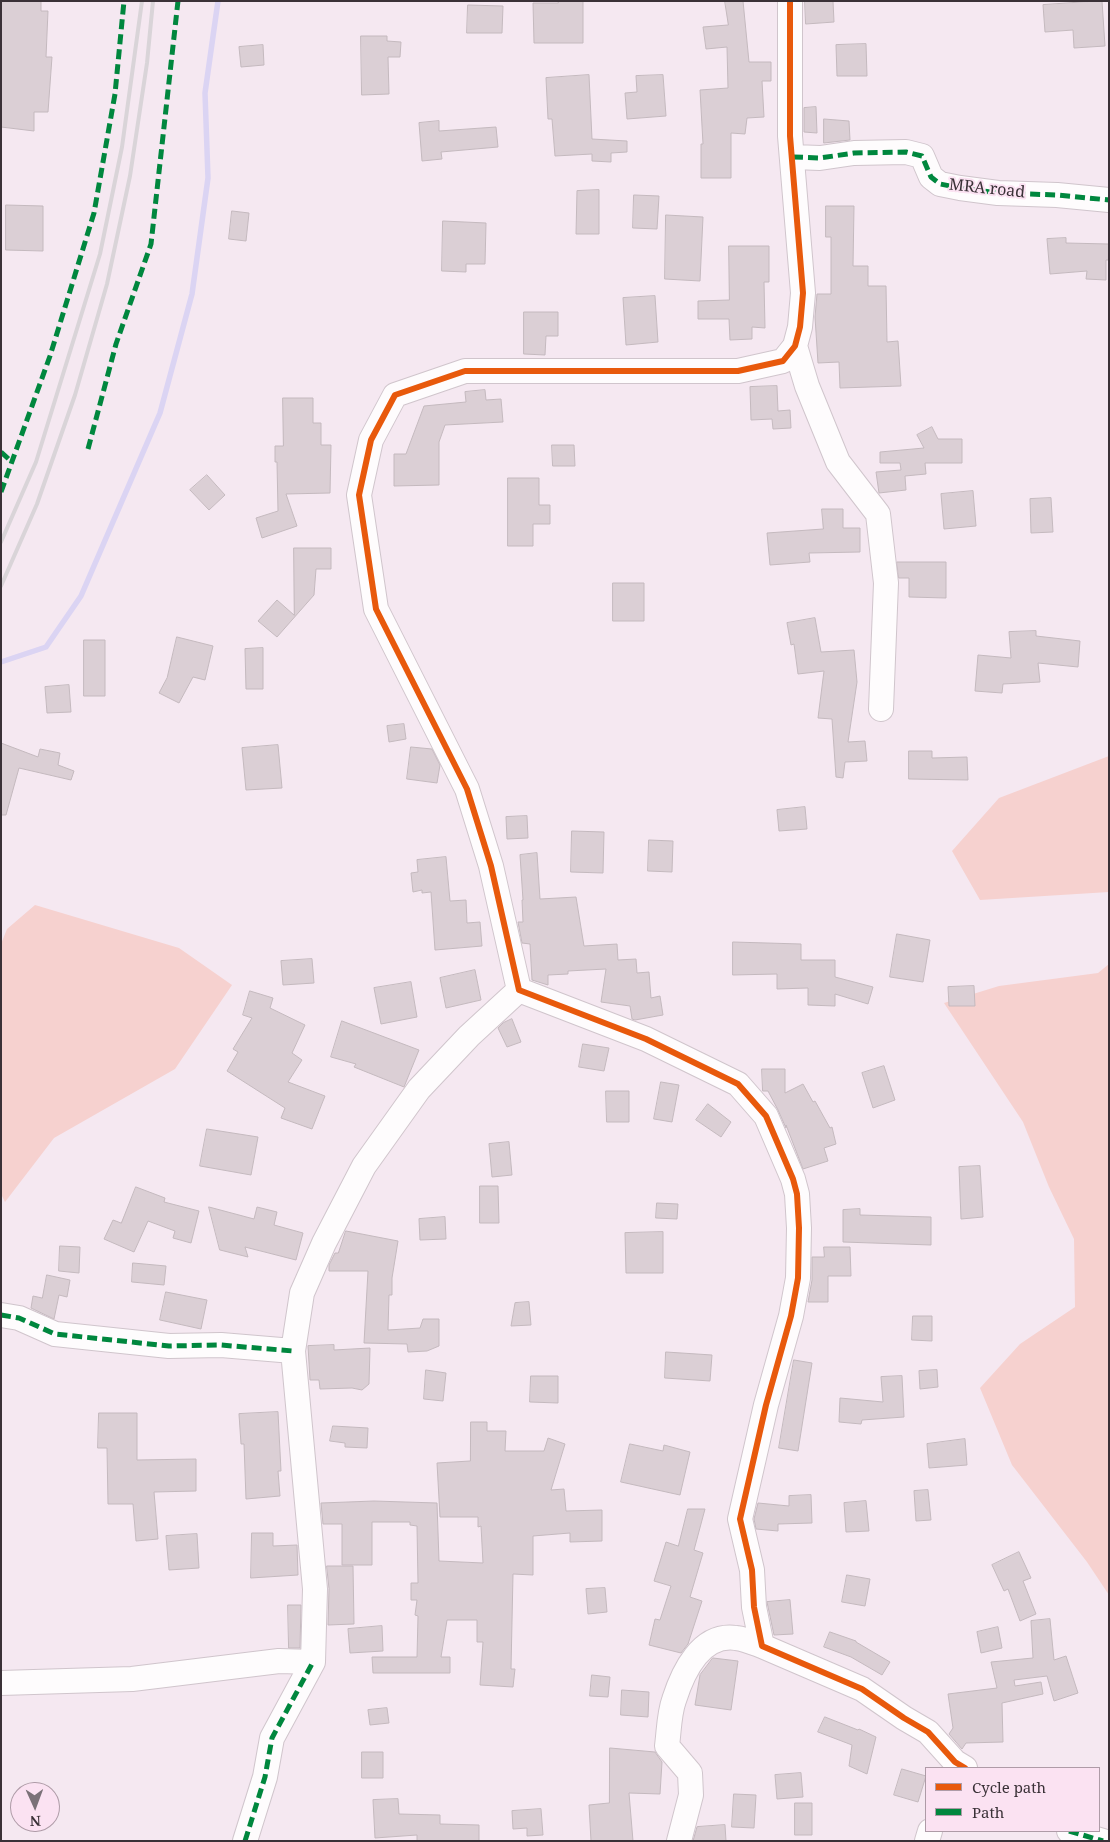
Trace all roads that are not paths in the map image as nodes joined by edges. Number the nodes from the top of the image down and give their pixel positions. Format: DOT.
graph roads {
  1 [pos="790,1"];
  2 [pos="793,157"];
  3 [pos="1109,200"];
  4 [pos="795,346"];
  5 [pos="881,708"];
  6 [pos="519,990"];
  7 [pos="1,1315"];
  8 [pos="293,1351"];
  9 [pos="762,1646"];
  10 [pos="313,1662"];
  11 [pos="1,1684"];
  12 [pos="957,1766"];
  13 [pos="1072,1832"];
  14 [pos="245,1841"];
  15 [pos="680,1841"];
  16 [pos="1103,1841"];
  1 -- 2 [label="street"];
  2 -- 3 [label="street, MRA road"];
  2 -- 4 [label="street"];
  4 -- 5 [label="street"];
  4 -- 6 [label="street"];
  6 -- 8 [label="street"];
  6 -- 9 [label="street"];
  7 -- 8 [label="street"];
  8 -- 10 [label="street"];
  9 -- 12 [label="street"];
  9 -- 15 [label="street"];
  10 -- 11 [label="street"];
  10 -- 14 [label="street"];
  13 -- 16 [label="street"];
}
